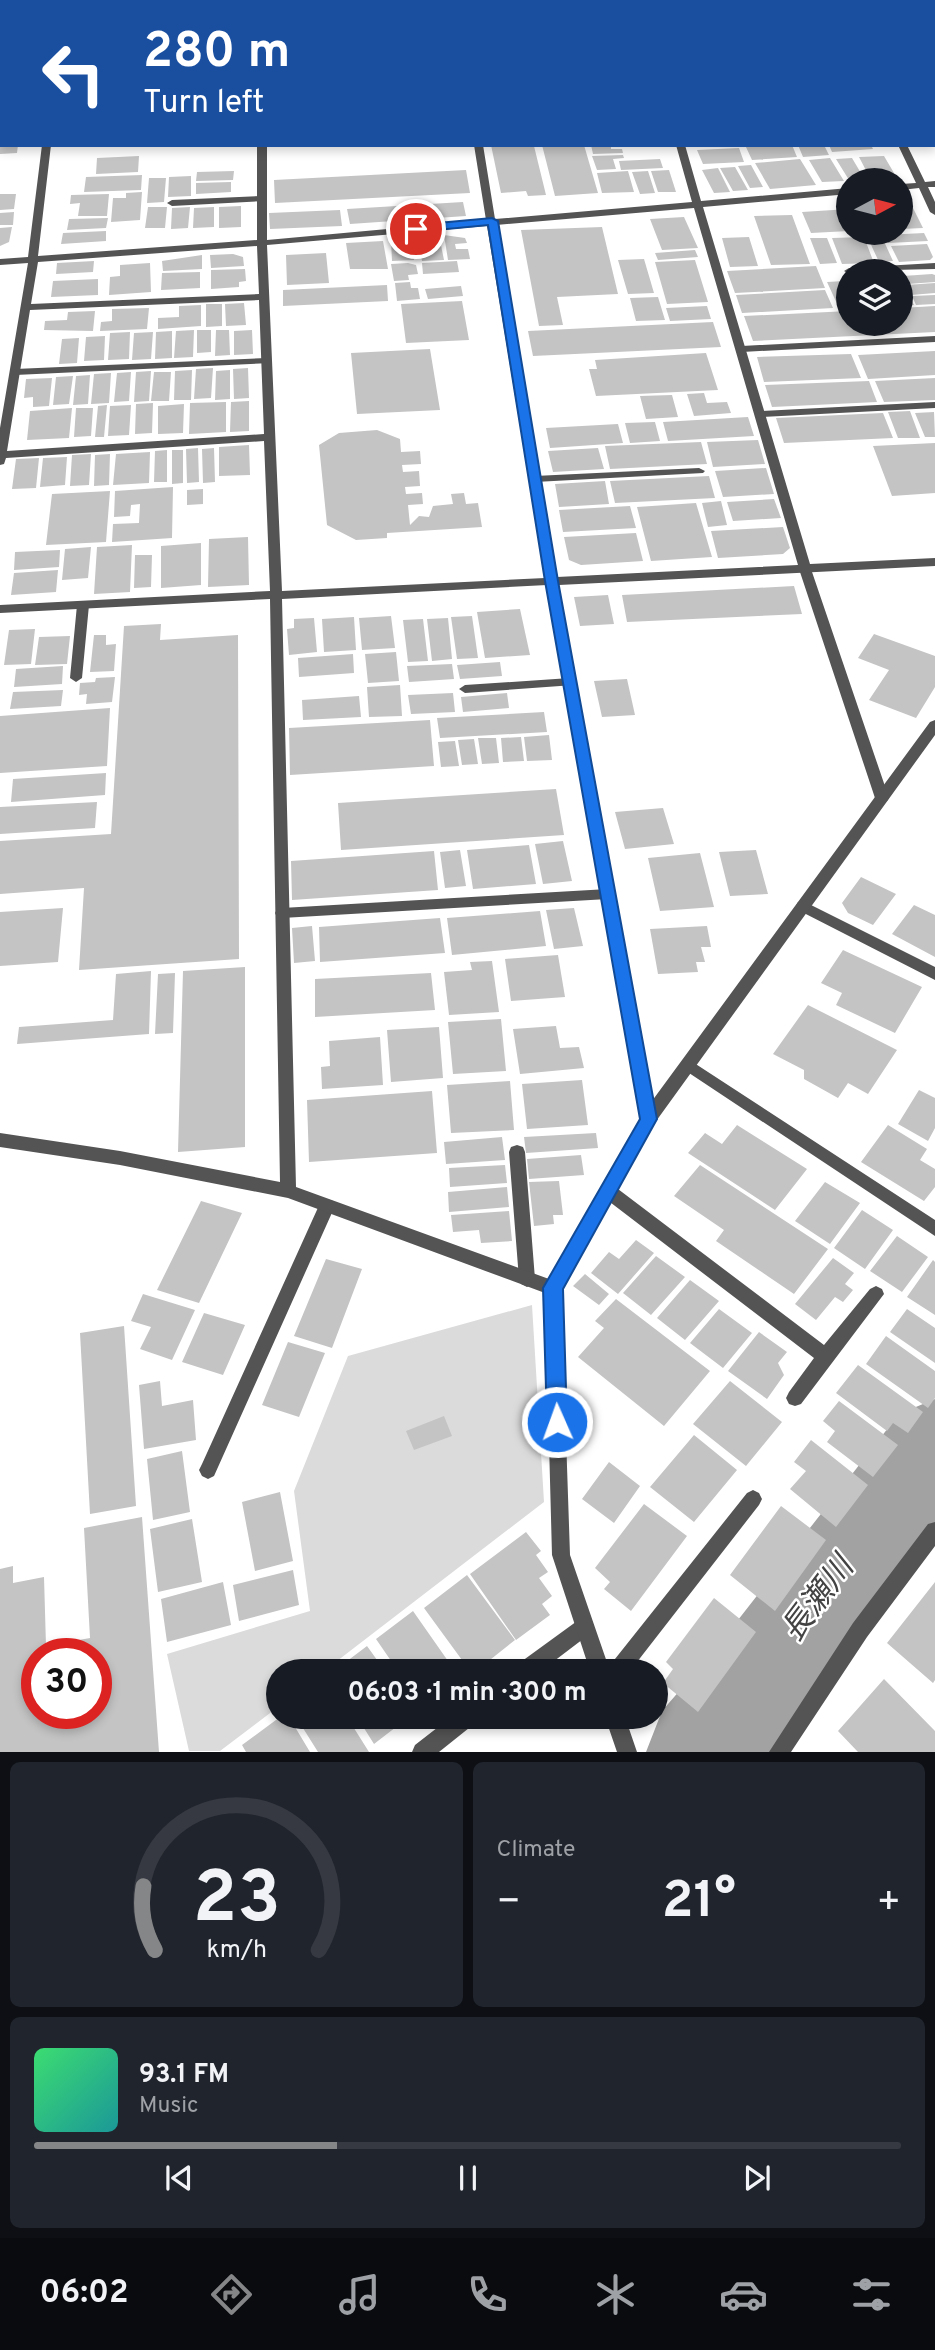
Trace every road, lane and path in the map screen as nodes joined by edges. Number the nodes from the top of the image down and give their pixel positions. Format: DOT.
graph roads {
  1 [pos="47,147"];
  2 [pos="262,147"];
  3 [pos="478,147"];
  4 [pos="681,147"];
  5 [pos="903,147"];
  6 [pos="935,184"];
  7 [pos="921,185"];
  8 [pos="914,186"];
  9 [pos="836,192"];
  10 [pos="262,199"];
  11 [pos="172,203"];
  12 [pos="700,205"];
  13 [pos="935,212"];
  14 [pos="492,221"];
  15 [pos="262,243"];
  16 [pos="33,260"];
  17 [pos="0,262"];
  18 [pos="935,266"];
  19 [pos="913,267"];
  20 [pos="264,297"];
  21 [pos="26,307"];
  22 [pos="935,339"];
  23 [pos="742,349"];
  24 [pos="267,360"];
  25 [pos="15,372"];
  26 [pos="935,405"];
  27 [pos="760,414"];
  28 [pos="270,437"];
  29 [pos="1,458"];
  30 [pos="699,471"];
  31 [pos="535,479"];
  32 [pos="935,562"];
  33 [pos="805,569"];
  34 [pos="552,581"];
  35 [pos="276,595"];
  36 [pos="83,605"];
  37 [pos="0,609"];
  38 [pos="76,678"];
  39 [pos="570,682"];
  40 [pos="466,689"];
  41 [pos="935,725"];
  42 [pos="882,798"];
  43 [pos="608,894"];
  44 [pos="803,906"];
  45 [pos="282,913"];
  46 [pos="935,974"];
  47 [pos="688,1065"];
  48 [pos="649,1119"];
  49 [pos="0,1140"];
  50 [pos="517,1152"];
  51 [pos="288,1191"];
  52 [pos="608,1191"];
  53 [pos="327,1206"];
  54 [pos="935,1229"];
  55 [pos="527,1279"];
  56 [pos="553,1288"];
  57 [pos="876,1294"];
  58 [pos="825,1356"];
  59 [pos="795,1398"];
  60 [pos="208,1470"];
  61 [pos="753,1499"];
  62 [pos="931,1544"];
  63 [pos="584,1626"];
  64 [pos="541,1659"];
  65 [pos="596,1659"];
  66 [pos="627,1659"];
  67 [pos="452,1729"];
  68 [pos="619,1729"];
  69 [pos="422,1752"];
  70 [pos="627,1752"];
  71 [pos="779,1752"];
  1 -- 16 [label="street"];
  2 -- 10 [label="street"];
  3 -- 14 [label="street"];
  4 -- 12 [label="street"];
  5 -- 7 [label="street"];
  6 -- 7 [label="street"];
  7 -- 8 [label="street"];
  7 -- 13 [label="street"];
  9 -- 12 [label="street"];
  10 -- 11 [label="street"];
  10 -- 15 [label="street"];
  12 -- 14 [label="street"];
  12 -- 23 [label="street"];
  14 -- 15 [label="street"];
  14 -- 31 [label="street"];
  15 -- 16 [label="street"];
  15 -- 20 [label="street"];
  16 -- 17 [label="street"];
  16 -- 21 [label="street"];
  18 -- 19 [label="street"];
  20 -- 21 [label="street"];
  20 -- 24 [label="street"];
  21 -- 25 [label="street"];
  22 -- 23 [label="street"];
  23 -- 27 [label="street"];
  24 -- 25 [label="street"];
  24 -- 28 [label="street"];
  25 -- 29 [label="street"];
  26 -- 27 [label="street"];
  27 -- 33 [label="street"];
  28 -- 29 [label="street"];
  28 -- 35 [label="street"];
  30 -- 31 [label="street"];
  31 -- 34 [label="street"];
  32 -- 33 [label="street"];
  33 -- 34 [label="street"];
  33 -- 42 [label="street"];
  34 -- 35 [label="street"];
  34 -- 39 [label="street"];
  35 -- 36 [label="street"];
  35 -- 45 [label="street"];
  36 -- 37 [label="street"];
  36 -- 38 [label="street"];
  39 -- 40 [label="street"];
  39 -- 43 [label="street"];
  41 -- 42 [label="street"];
  42 -- 44 [label="street"];
  43 -- 45 [label="street"];
  43 -- 48 [label="street"];
  44 -- 46 [label="street"];
  44 -- 47 [label="street"];
  45 -- 51 [label="street"];
  47 -- 48 [label="street"];
  47 -- 54 [label="street"];
  48 -- 52 [label="street"];
  49 -- 51 [label="street"];
  50 -- 55 [label="street"];
  51 -- 53 [label="street"];
  52 -- 56 [label="street"];
  52 -- 58 [label="street"];
  53 -- 55 [label="street"];
  53 -- 60 [label="street"];
  55 -- 56 [label="street"];
  56 -- 63 [label="street"];
  57 -- 58 [label="street"];
  58 -- 59 [label="street"];
  61 -- 66 [label="street"];
  62 -- 71 [label="street"];
  63 -- 64 [label="street"];
  63 -- 65 [label="street"];
  67 -- 69 [label="street"];
  68 -- 70 [label="street"];
}
